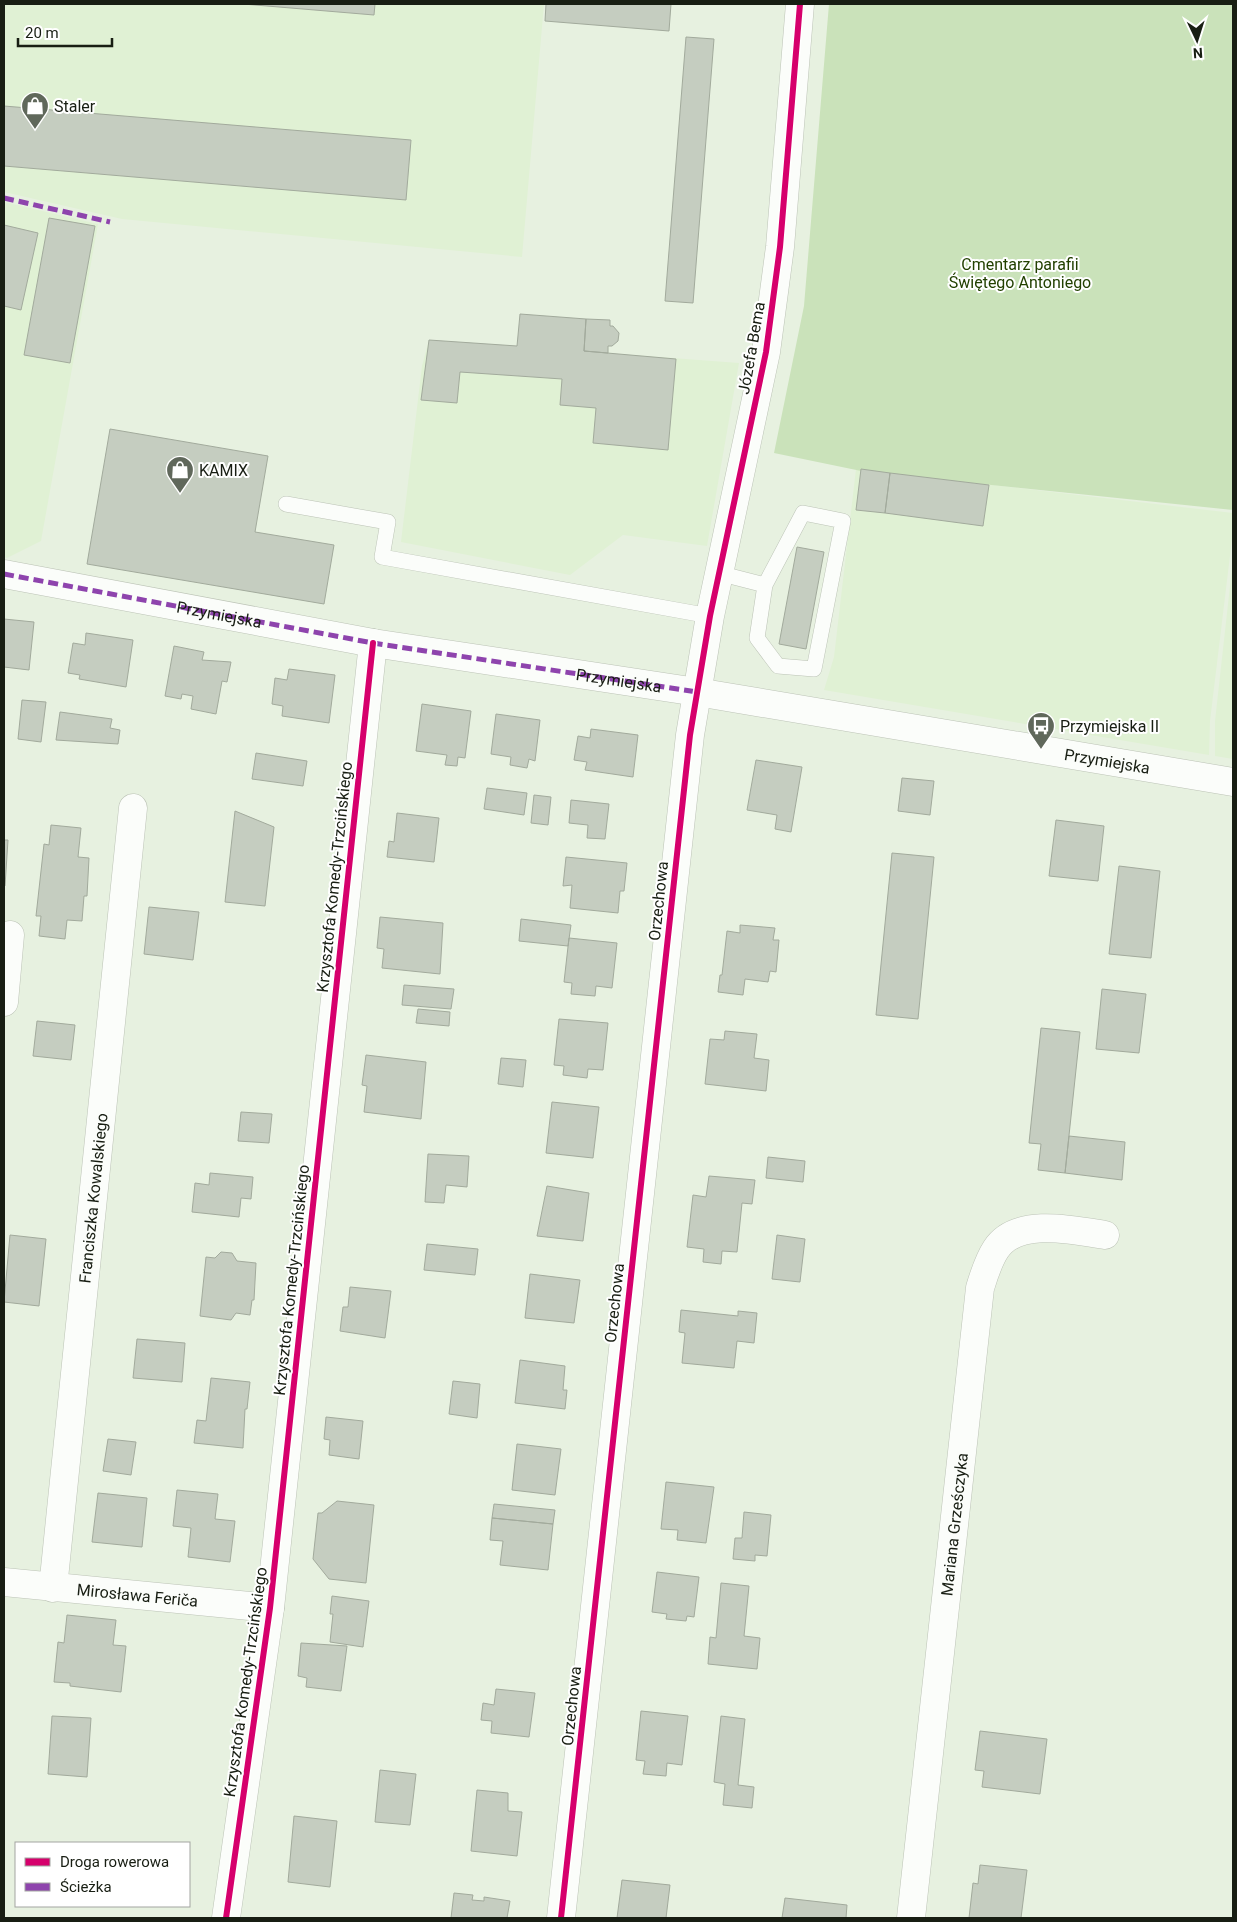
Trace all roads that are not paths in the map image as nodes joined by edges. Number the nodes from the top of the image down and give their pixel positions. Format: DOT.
graph roads {
  1 [pos="800,4"];
  2 [pos="286,504"];
  3 [pos="718,573"];
  4 [pos="4,574"];
  5 [pos="765,585"];
  6 [pos="710,616"];
  7 [pos="373,643"];
  8 [pos="697,692"];
  9 [pos="1233,782"];
  10 [pos="133,808"];
  11 [pos="10,935"];
  12 [pos="4,1002"];
  13 [pos="1105,1235"];
  14 [pos="4,1582"];
  15 [pos="53,1588"];
  16 [pos="270,1608"];
  17 [pos="226,1918"];
  18 [pos="562,1918"];
  19 [pos="911,1918"];
  1 -- 3 [label="street, Józefa Bema"];
  2 -- 6 [label="lane"];
  3 -- 5 [label="lane"];
  3 -- 6 [label="street, Józefa Bema"];
  4 -- 7 [label="street, Przymiejska"];
  5 -- 5 [label="lane"];
  6 -- 8 [label="street, Józefa Bema"];
  7 -- 8 [label="street, Przymiejska"];
  7 -- 16 [label="street, Krzysztofa Komedy-Trzcińskiego"];
  8 -- 9 [label="street, Przymiejska"];
  8 -- 18 [label="street, Orzechowa"];
  10 -- 15 [label="street, Franciszka Kowalskiego"];
  11 -- 12 [label="street"];
  13 -- 19 [label="street, Mariana Grześczyka"];
  14 -- 15 [label="street, Mirosława Feriča"];
  15 -- 16 [label="street, Mirosława Feriča"];
  16 -- 17 [label="street, Krzysztofa Komedy-Trzcińskiego"];
}
